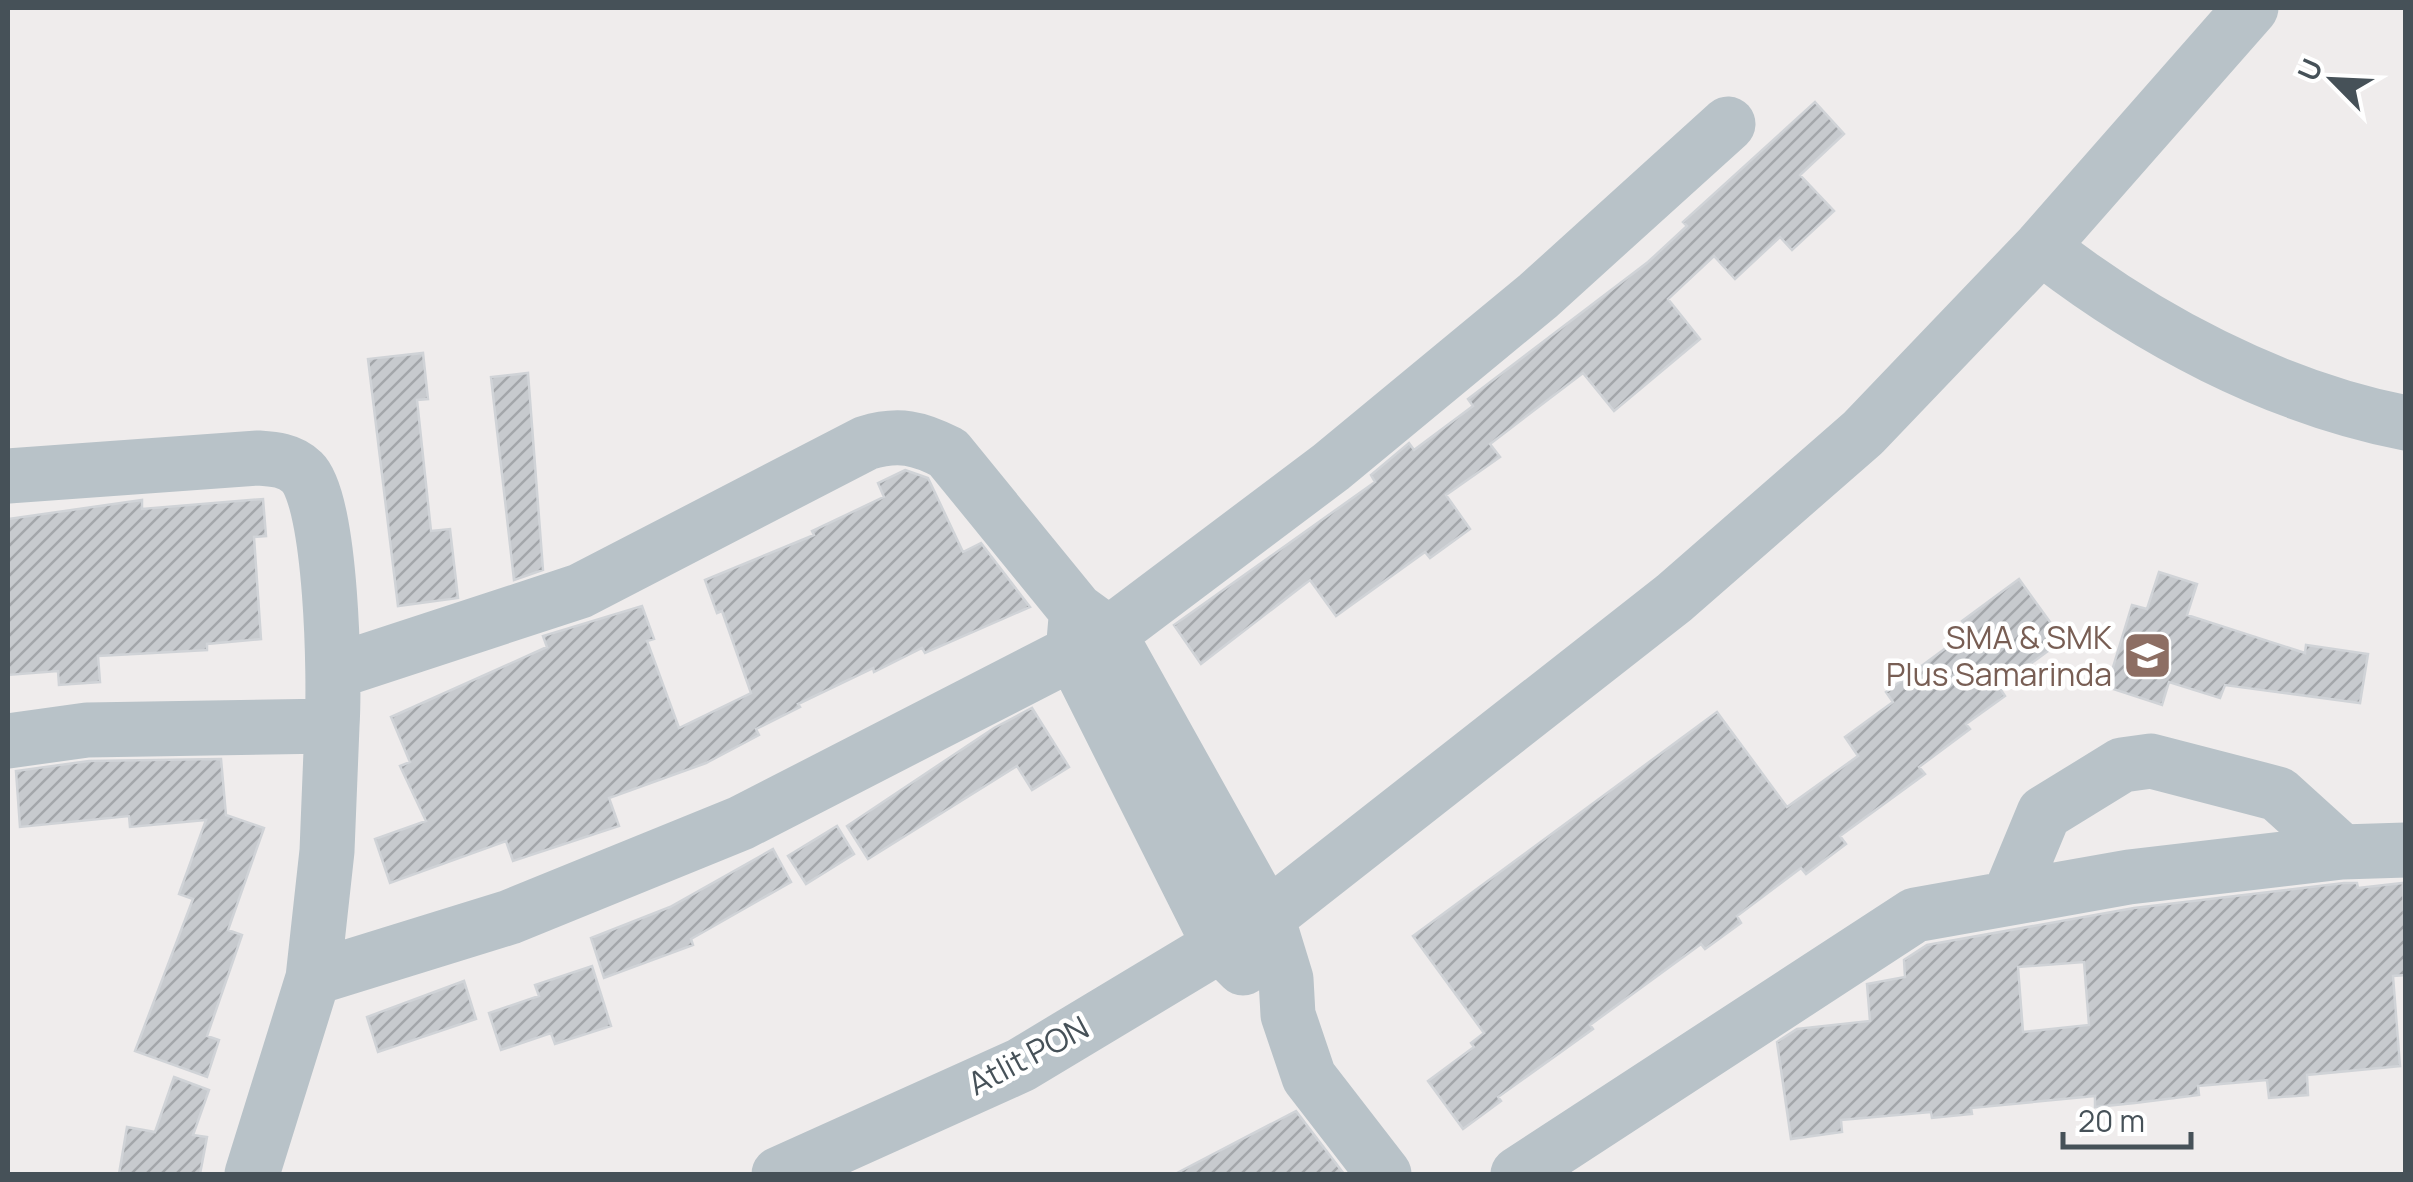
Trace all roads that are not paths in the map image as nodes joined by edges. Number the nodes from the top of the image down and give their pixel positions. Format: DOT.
graph roads {
  1 [pos="2250,8"];
  2 [pos="1728,124"];
  3 [pos="2041,247"];
  4 [pos="2406,423"];
  5 [pos="8,476"];
  6 [pos="1086,632"];
  7 [pos="336,672"];
  8 [pos="332,726"];
  9 [pos="8,741"];
  10 [pos="2406,850"];
  11 [pos="2342,852"];
  12 [pos="2010,895"];
  13 [pos="1266,917"];
  14 [pos="1220,944"];
  15 [pos="313,978"];
  16 [pos="1285,998"];
  17 [pos="252,1174"];
  18 [pos="779,1174"];
  19 [pos="1384,1174"];
  20 [pos="1518,1174"];
  1 -- 3 [label="street, Atlit PON"];
  2 -- 6 [label="street"];
  3 -- 4 [label="street"];
  3 -- 13 [label="street, Atlit PON"];
  5 -- 7 [label="street"];
  6 -- 7 [label="street"];
  6 -- 13 [label="street"];
  6 -- 14 [label="street"];
  6 -- 15 [label="street"];
  7 -- 8 [label="street"];
  8 -- 9 [label="street"];
  8 -- 15 [label="street"];
  10 -- 11 [label="street"];
  11 -- 12 [label="street"];
  11 -- 12 [label="street"];
  12 -- 20 [label="street"];
  13 -- 14 [label="street, Atlit PON"];
  13 -- 16 [label="street"];
  14 -- 16 [label="street"];
  14 -- 18 [label="street, Atlit PON"];
  15 -- 17 [label="street"];
  16 -- 19 [label="street"];
}
